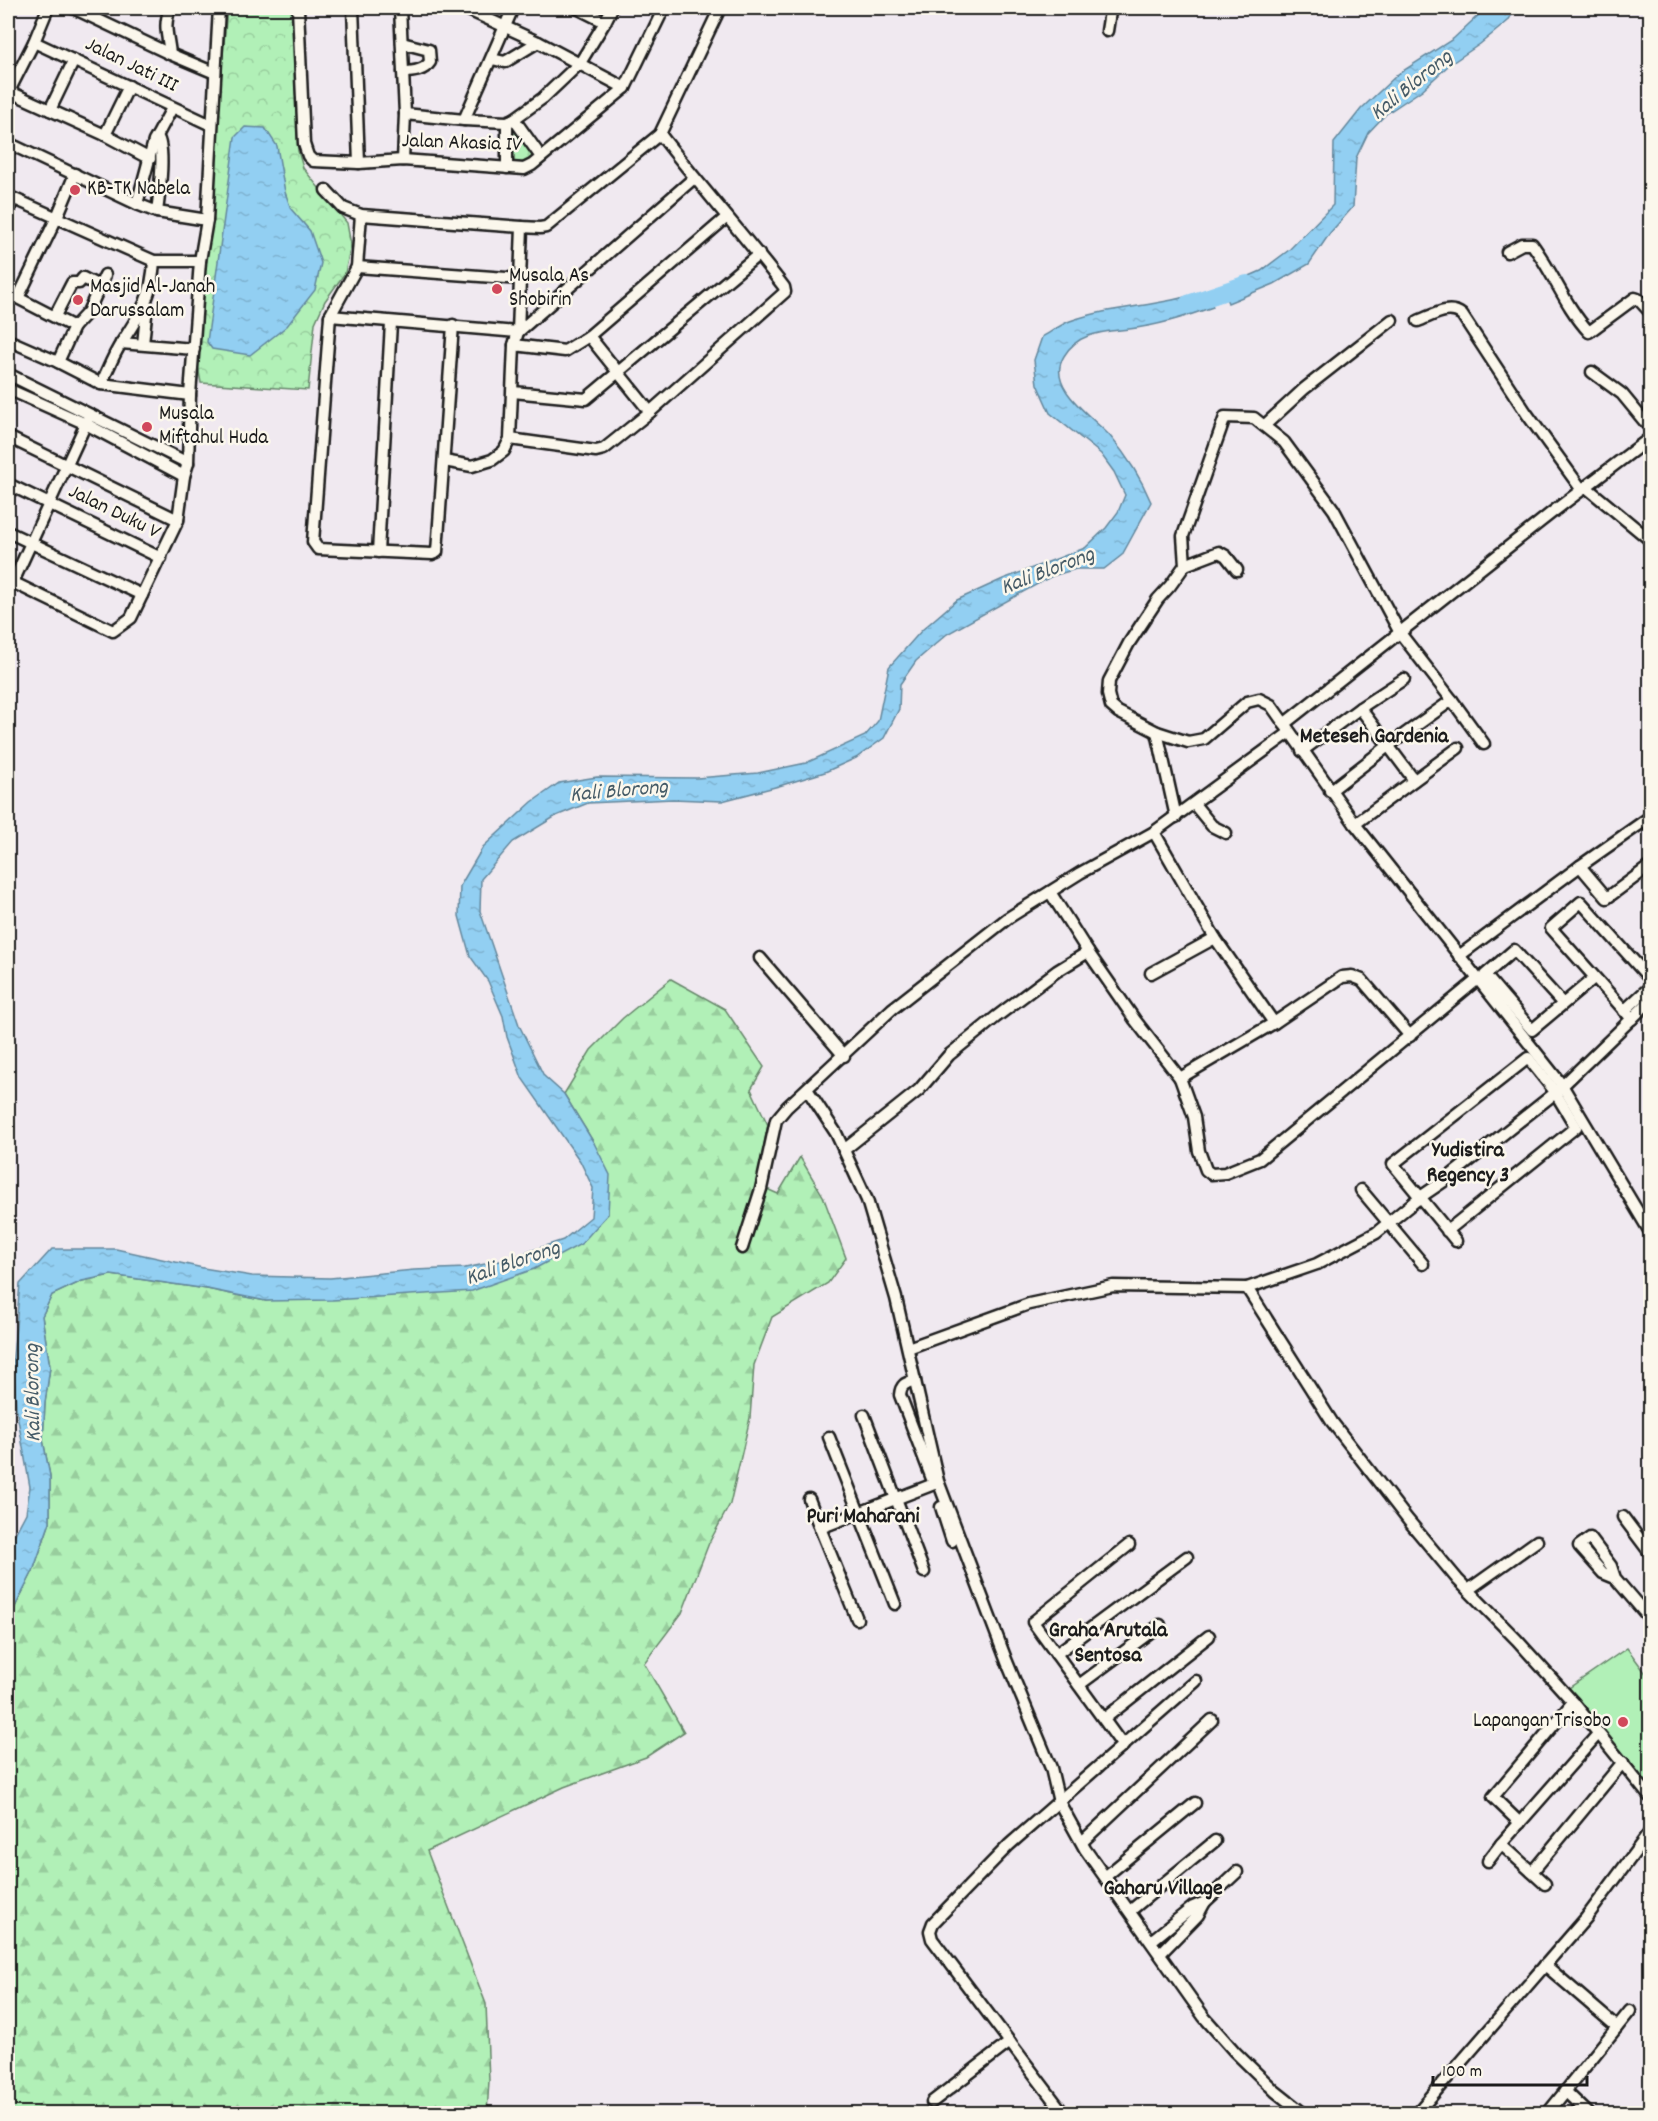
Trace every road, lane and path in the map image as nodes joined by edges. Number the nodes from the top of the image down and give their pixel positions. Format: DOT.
graph roads {
  1 [pos="48,8"];
  2 [pos="73,8"];
  3 [pos="170,8"];
  4 [pos="219,8"];
  5 [pos="298,8"];
  6 [pos="353,8"];
  7 [pos="400,8"];
  8 [pos="464,8"];
  9 [pos="513,8"];
  10 [pos="577,8"];
  11 [pos="612,8"];
  12 [pos="664,8"];
  13 [pos="720,8"];
  14 [pos="1114,8"];
  15 [pos="96,12"];
  16 [pos="605,22"];
  17 [pos="505,27"];
  18 [pos="1107,31"];
  19 [pos="34,42"];
  20 [pos="538,42"];
  21 [pos="402,43"];
  22 [pos="170,54"];
  23 [pos="492,59"];
  24 [pos="74,60"];
  25 [pos="580,63"];
  26 [pos="403,72"];
  27 [pos="215,73"];
  28 [pos="129,86"];
  29 [pos="625,88"];
  30 [pos="8,92"];
  31 [pos="172,108"];
  32 [pos="50,110"];
  33 [pos="405,114"];
  34 [pos="464,120"];
  35 [pos="511,120"];
  36 [pos="212,125"];
  37 [pos="660,134"];
  38 [pos="105,135"];
  39 [pos="157,136"];
  40 [pos="8,143"];
  41 [pos="541,157"];
  42 [pos="150,159"];
  43 [pos="403,160"];
  44 [pos="358,163"];
  45 [pos="507,168"];
  46 [pos="75,174"];
  47 [pos="694,178"];
  48 [pos="326,190"];
  49 [pos="10,197"];
  50 [pos="137,204"];
  51 [pos="8,212"];
  52 [pos="158,212"];
  53 [pos="361,215"];
  54 [pos="57,217"];
  55 [pos="727,217"];
  56 [pos="207,220"];
  57 [pos="522,227"];
  58 [pos="1507,252"];
  59 [pos="759,254"];
  60 [pos="154,261"];
  61 [pos="200,261"];
  62 [pos="357,267"];
  63 [pos="105,275"];
  64 [pos="520,279"];
  65 [pos="99,286"];
  66 [pos="13,296"];
  67 [pos="147,299"];
  68 [pos="1650,312"];
  69 [pos="55,316"];
  70 [pos="330,316"];
  71 [pos="1392,320"];
  72 [pos="1418,321"];
  73 [pos="391,322"];
  74 [pos="453,325"];
  75 [pos="74,327"];
  76 [pos="518,332"];
  77 [pos="589,336"];
  78 [pos="8,340"];
  79 [pos="121,343"];
  80 [pos="143,344"];
  81 [pos="514,345"];
  82 [pos="194,349"];
  83 [pos="58,362"];
  84 [pos="618,372"];
  85 [pos="1592,372"];
  86 [pos="8,374"];
  87 [pos="101,384"];
  88 [pos="8,389"];
  89 [pos="513,392"];
  90 [pos="190,395"];
  91 [pos="650,412"];
  92 [pos="88,419"];
  93 [pos="1265,424"];
  94 [pos="1650,428"];
  95 [pos="8,436"];
  96 [pos="1650,438"];
  97 [pos="510,439"];
  98 [pos="444,461"];
  99 [pos="188,463"];
  100 [pos="66,464"];
  101 [pos="184,476"];
  102 [pos="8,484"];
  103 [pos="1584,489"];
  104 [pos="49,504"];
  105 [pos="178,520"];
  106 [pos="8,532"];
  107 [pos="1650,540"];
  108 [pos="30,541"];
  109 [pos="378,552"];
  110 [pos="161,558"];
  111 [pos="1185,565"];
  112 [pos="1237,570"];
  113 [pos="10,581"];
  114 [pos="142,595"];
  115 [pos="1400,633"];
  116 [pos="1404,679"];
  117 [pos="1452,700"];
  118 [pos="1360,708"];
  119 [pos="1286,729"];
  120 [pos="1157,732"];
  121 [pos="1484,744"];
  122 [pos="1388,746"];
  123 [pos="1458,748"];
  124 [pos="1302,751"];
  125 [pos="1414,780"];
  126 [pos="1330,791"];
  127 [pos="1194,804"];
  128 [pos="1176,817"];
  129 [pos="1650,818"];
  130 [pos="1355,824"];
  131 [pos="1154,832"];
  132 [pos="1226,833"];
  133 [pos="1580,866"];
  134 [pos="1650,866"];
  135 [pos="1050,892"];
  136 [pos="1215,938"];
  137 [pos="1088,952"];
  138 [pos="1459,956"];
  139 [pos="760,958"];
  140 [pos="1151,973"];
  141 [pos="1594,978"];
  142 [pos="1650,979"];
  143 [pos="1478,980"];
  144 [pos="1650,987"];
  145 [pos="1650,1001"];
  146 [pos="1563,1004"];
  147 [pos="1624,1011"];
  148 [pos="1632,1019"];
  149 [pos="1274,1023"];
  150 [pos="1410,1036"];
  151 [pos="844,1056"];
  152 [pos="1180,1078"];
  153 [pos="807,1089"];
  154 [pos="1557,1089"];
  155 [pos="844,1150"];
  156 [pos="1361,1190"];
  157 [pos="1419,1197"];
  158 [pos="1389,1222"];
  159 [pos="1447,1231"];
  160 [pos="1650,1232"];
  161 [pos="1456,1242"];
  162 [pos="742,1248"];
  163 [pos="1423,1264"];
  164 [pos="1247,1288"];
  165 [pos="908,1348"];
  166 [pos="915,1380"];
  167 [pos="864,1414"];
  168 [pos="829,1437"];
  169 [pos="934,1484"];
  170 [pos="809,1499"];
  171 [pos="896,1499"];
  172 [pos="858,1514"];
  173 [pos="1623,1516"];
  174 [pos="820,1528"];
  175 [pos="952,1541"];
  176 [pos="1537,1541"];
  177 [pos="1129,1545"];
  178 [pos="1649,1547"];
  179 [pos="1187,1557"];
  180 [pos="924,1572"];
  181 [pos="1615,1578"];
  182 [pos="1468,1590"];
  183 [pos="895,1604"];
  184 [pos="856,1619"];
  185 [pos="1650,1619"];
  186 [pos="1160,1625"];
  187 [pos="1209,1636"];
  188 [pos="1056,1654"];
  189 [pos="1196,1681"];
  190 [pos="1079,1685"];
  191 [pos="1573,1702"];
  192 [pos="1104,1719"];
  193 [pos="1212,1720"];
  194 [pos="1598,1734"];
  195 [pos="1123,1746"];
  196 [pos="1623,1762"];
  197 [pos="1650,1797"];
  198 [pos="1059,1802"];
  199 [pos="1195,1803"];
  200 [pos="1520,1823"];
  201 [pos="1650,1832"];
  202 [pos="1215,1841"];
  203 [pos="1082,1842"];
  204 [pos="1501,1844"];
  205 [pos="1488,1861"];
  206 [pos="1237,1872"];
  207 [pos="1532,1872"];
  208 [pos="1106,1876"];
  209 [pos="1545,1884"];
  210 [pos="1205,1902"];
  211 [pos="1130,1911"];
  212 [pos="1151,1941"];
  213 [pos="1160,1954"];
  214 [pos="1545,1965"];
  215 [pos="1630,2011"];
  216 [pos="1617,2028"];
  217 [pos="1010,2042"];
  218 [pos="1564,2091"];
  219 [pos="932,2102"];
  220 [pos="1064,2114"];
  221 [pos="1304,2114"];
  222 [pos="1416,2114"];
  223 [pos="1546,2114"];
  224 [pos="1589,2114"];
  1 -- 19 [label="street"];
  2 -- 15 [label="street"];
  3 -- 22 [label="street"];
  4 -- 27 [label="street"];
  5 -- 44 [label="street, Jalan Akasia IV"];
  6 -- 44 [label="street"];
  7 -- 21 [label="street"];
  8 -- 17 [label="street"];
  9 -- 17 [label="street"];
  10 -- 16 [label="street"];
  11 -- 16 [label="street"];
  12 -- 29 [label="street"];
  13 -- 37 [label="street"];
  14 -- 18 [label="street"];
  15 -- 22 [label="street"];
  16 -- 25 [label="street"];
  17 -- 20 [label="street"];
  17 -- 23 [label="street"];
  19 -- 24 [label="street, Jalan Jati III"];
  19 -- 30 [label="street"];
  20 -- 23 [label="street"];
  20 -- 25 [label="street"];
  21 -- 26 [label="street"];
  21 -- 26 [label="street"];
  22 -- 27 [label="street"];
  23 -- 34 [label="street"];
  24 -- 28 [label="street, Jalan Jati III"];
  24 -- 32 [label="street"];
  25 -- 29 [label="street"];
  25 -- 35 [label="street"];
  26 -- 33 [label="street"];
  27 -- 36 [label="street"];
  28 -- 31 [label="street, Jalan Jati III"];
  28 -- 38 [label="street"];
  29 -- 41 [label="street, Jalan Akasia IV"];
  30 -- 32 [label="street"];
  31 -- 36 [label="street, Jalan Jati III"];
  31 -- 39 [label="street"];
  32 -- 38 [label="street"];
  33 -- 34 [label="street"];
  33 -- 43 [label="street"];
  34 -- 35 [label="street"];
  35 -- 41 [label="street"];
  35 -- 45 [label="street"];
  36 -- 56 [label="street"];
  37 -- 47 [label="street"];
  37 -- 57 [label="street"];
  38 -- 42 [label="street"];
  39 -- 42 [label="street"];
  39 -- 52 [label="street"];
  40 -- 46 [label="street"];
  41 -- 45 [label="street, Jalan Akasia IV"];
  42 -- 50 [label="street"];
  43 -- 44 [label="street, Jalan Akasia IV"];
  43 -- 45 [label="street, Jalan Akasia IV"];
  46 -- 50 [label="street"];
  46 -- 54 [label="street"];
  47 -- 55 [label="street"];
  47 -- 76 [label="street"];
  48 -- 53 [label="street"];
  49 -- 51 [label="street"];
  49 -- 54 [label="street"];
  50 -- 52 [label="street"];
  52 -- 56 [label="street"];
  53 -- 57 [label="street"];
  53 -- 62 [label="street"];
  54 -- 60 [label="street"];
  54 -- 66 [label="street"];
  55 -- 59 [label="street"];
  55 -- 77 [label="street"];
  56 -- 61 [label="street"];
  57 -- 64 [label="street"];
  58 -- 68 [label="street"];
  59 -- 84 [label="street"];
  59 -- 91 [label="street"];
  60 -- 61 [label="street"];
  60 -- 67 [label="street"];
  61 -- 82 [label="street"];
  62 -- 64 [label="street"];
  62 -- 70 [label="street"];
  63 -- 65 [label="street"];
  64 -- 76 [label="street"];
  65 -- 69 [label="street"];
  65 -- 75 [label="street"];
  66 -- 69 [label="street"];
  67 -- 79 [label="street"];
  67 -- 80 [label="street"];
  69 -- 75 [label="street"];
  70 -- 73 [label="street"];
  70 -- 109 [label="street"];
  71 -- 93 [label="street"];
  72 -- 103 [label="street"];
  73 -- 74 [label="street"];
  73 -- 109 [label="street"];
  74 -- 76 [label="street"];
  74 -- 98 [label="street"];
  75 -- 83 [label="street"];
  76 -- 81 [label="street"];
  77 -- 81 [label="street"];
  77 -- 84 [label="street"];
  78 -- 83 [label="street"];
  79 -- 80 [label="street"];
  79 -- 87 [label="street"];
  80 -- 82 [label="street"];
  81 -- 89 [label="street"];
  82 -- 90 [label="street"];
  83 -- 87 [label="street"];
  84 -- 89 [label="street"];
  84 -- 91 [label="street"];
  85 -- 94 [label="street"];
  86 -- 92 [label="street"];
  87 -- 90 [label="street"];
  88 -- 92 [label="street"];
  89 -- 97 [label="street"];
  90 -- 99 [label="street"];
  91 -- 97 [label="street"];
  92 -- 99 [label="street"];
  92 -- 100 [label="street, Jalan Duku V"];
  92 -- 101 [label="street"];
  93 -- 111 [label="street"];
  93 -- 115 [label="street"];
  95 -- 100 [label="street"];
  96 -- 103 [label="street"];
  97 -- 98 [label="street"];
  98 -- 109 [label="street"];
  99 -- 101 [label="street"];
  100 -- 104 [label="street, Jalan Duku V"];
  100 -- 105 [label="street"];
  101 -- 105 [label="street"];
  102 -- 104 [label="street, Jalan Duku V"];
  103 -- 107 [label="street"];
  103 -- 115 [label="street"];
  104 -- 108 [label="street"];
  104 -- 110 [label="street, Jalan Duku V"];
  105 -- 110 [label="street"];
  106 -- 108 [label="street"];
  108 -- 113 [label="street"];
  108 -- 114 [label="street"];
  110 -- 114 [label="street"];
  111 -- 112 [label="street"];
  111 -- 120 [label="street"];
  113 -- 114 [label="street"];
  115 -- 117 [label="street"];
  115 -- 119 [label="street"];
  116 -- 118 [label="street"];
  117 -- 121 [label="street"];
  117 -- 122 [label="street"];
  118 -- 122 [label="street"];
  118 -- 124 [label="street"];
  119 -- 120 [label="street"];
  119 -- 124 [label="street"];
  119 -- 127 [label="street"];
  120 -- 128 [label="street"];
  122 -- 125 [label="street"];
  122 -- 126 [label="street"];
  123 -- 125 [label="street"];
  124 -- 126 [label="street"];
  125 -- 130 [label="street"];
  126 -- 130 [label="street"];
  127 -- 128 [label="street"];
  127 -- 132 [label="street"];
  128 -- 131 [label="street"];
  129 -- 133 [label="street"];
  130 -- 138 [label="street"];
  131 -- 135 [label="street"];
  131 -- 136 [label="street"];
  133 -- 134 [label="street"];
  133 -- 138 [label="street"];
  135 -- 137 [label="street"];
  135 -- 151 [label="street"];
  136 -- 140 [label="street"];
  136 -- 149 [label="street"];
  137 -- 152 [label="street"];
  137 -- 155 [label="street"];
  138 -- 143 [label="street"];
  139 -- 151 [label="street"];
  141 -- 142 [label="street"];
  141 -- 146 [label="street"];
  141 -- 147 [label="street"];
  143 -- 150 [label="street"];
  143 -- 154 [label="street"];
  144 -- 147 [label="street"];
  145 -- 148 [label="street"];
  146 -- 146 [label="street"];
  147 -- 148 [label="street"];
  148 -- 154 [label="street"];
  149 -- 150 [label="street"];
  149 -- 152 [label="street"];
  150 -- 152 [label="street"];
  151 -- 153 [label="street"];
  153 -- 155 [label="street"];
  153 -- 162 [label="street"];
  154 -- 157 [label="street"];
  154 -- 157 [label="street"];
  154 -- 159 [label="street"];
  154 -- 160 [label="street"];
  155 -- 165 [label="street"];
  156 -- 158 [label="street"];
  157 -- 158 [label="street"];
  157 -- 159 [label="street"];
  158 -- 163 [label="street"];
  158 -- 164 [label="street"];
  159 -- 161 [label="street"];
  164 -- 165 [label="street"];
  164 -- 182 [label="street"];
  165 -- 166 [label="street"];
  166 -- 169 [label="street"];
  166 -- 198 [label="street"];
  167 -- 171 [label="street"];
  168 -- 172 [label="street"];
  169 -- 171 [label="street"];
  169 -- 175 [label="street"];
  170 -- 174 [label="street"];
  171 -- 172 [label="street"];
  171 -- 180 [label="street"];
  172 -- 174 [label="street"];
  172 -- 183 [label="street"];
  173 -- 178 [label="street"];
  174 -- 184 [label="street"];
  176 -- 182 [label="street"];
  177 -- 188 [label="street"];
  179 -- 188 [label="street"];
  181 -- 185 [label="street"];
  182 -- 191 [label="street"];
  186 -- 190 [label="street"];
  187 -- 192 [label="street"];
  188 -- 190 [label="street"];
  189 -- 195 [label="street"];
  190 -- 192 [label="street"];
  191 -- 194 [label="street"];
  191 -- 200 [label="street"];
  192 -- 195 [label="street"];
  193 -- 203 [label="street"];
  194 -- 196 [label="street"];
  194 -- 200 [label="street"];
  195 -- 198 [label="street"];
  196 -- 197 [label="street"];
  196 -- 207 [label="street"];
  198 -- 203 [label="street"];
  198 -- 217 [label="street"];
  199 -- 208 [label="street"];
  200 -- 204 [label="street"];
  201 -- 214 [label="street"];
  202 -- 211 [label="street"];
  203 -- 208 [label="street"];
  204 -- 205 [label="street"];
  204 -- 207 [label="street"];
  206 -- 210 [label="street"];
  207 -- 209 [label="street"];
  208 -- 211 [label="street"];
  210 -- 212 [label="street"];
  210 -- 213 [label="street"];
  211 -- 212 [label="street"];
  212 -- 213 [label="street"];
  213 -- 221 [label="street"];
  214 -- 216 [label="street"];
  214 -- 222 [label="street"];
  215 -- 216 [label="street"];
  216 -- 218 [label="street"];
  217 -- 219 [label="street"];
  217 -- 220 [label="street"];
  218 -- 223 [label="street"];
  218 -- 224 [label="street"];
}
